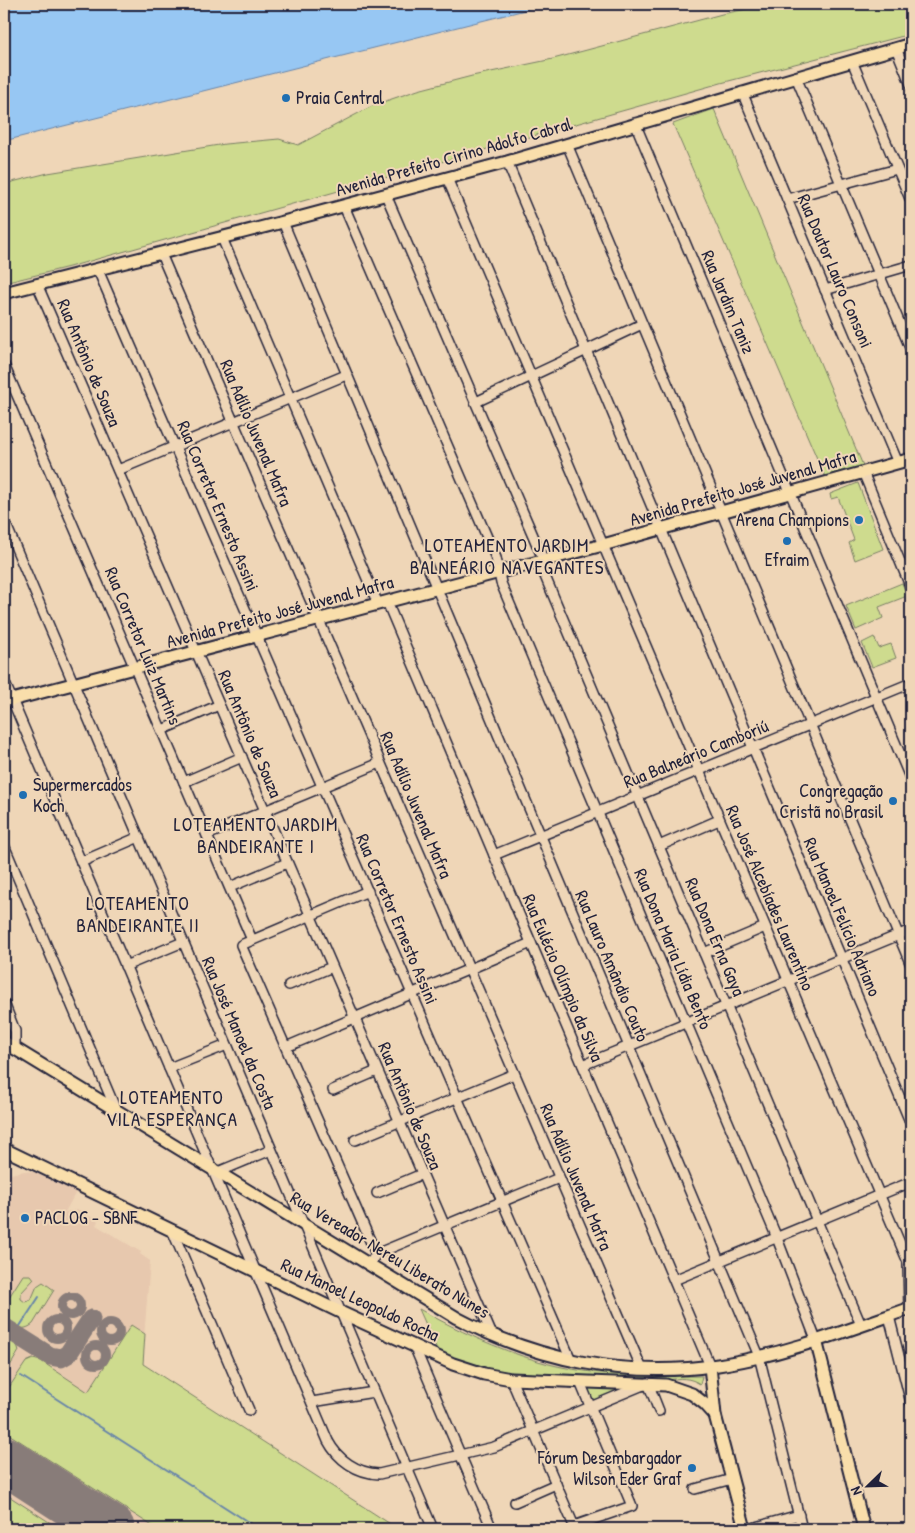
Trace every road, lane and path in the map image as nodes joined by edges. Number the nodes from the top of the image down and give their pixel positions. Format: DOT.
graph roads {
  1 [pos="911,44"];
  2 [pos="896,48"];
  3 [pos="852,61"];
  4 [pos="796,77"];
  5 [pos="911,85"];
  6 [pos="742,92"];
  7 [pos="635,123"];
  8 [pos="566,144"];
  9 [pos="507,162"];
  10 [pos="897,169"];
  11 [pos="447,178"];
  12 [pos="841,184"];
  13 [pos="386,195"];
  14 [pos="786,198"];
  15 [pos="911,201"];
  16 [pos="344,206"];
  17 [pos="282,222"];
  18 [pos="222,238"];
  19 [pos="161,254"];
  20 [pos="911,265"];
  21 [pos="98,270"];
  22 [pos="879,274"];
  23 [pos="37,284"];
  24 [pos="825,290"];
  25 [pos="4,293"];
  26 [pos="642,324"];
  27 [pos="586,350"];
  28 [pos="911,350"];
  29 [pos="4,365"];
  30 [pos="346,374"];
  31 [pos="531,376"];
  32 [pos="290,398"];
  33 [pos="476,402"];
  34 [pos="233,422"];
  35 [pos="175,446"];
  36 [pos="907,461"];
  37 [pos="118,470"];
  38 [pos="863,472"];
  39 [pos="791,492"];
  40 [pos="721,512"];
  41 [pos="4,520"];
  42 [pos="661,529"];
  43 [pos="603,545"];
  44 [pos="542,561"];
  45 [pos="499,572"];
  46 [pos="911,588"];
  47 [pos="436,589"];
  48 [pos="382,603"];
  49 [pos="318,620"];
  50 [pos="257,636"];
  51 [pos="196,652"];
  52 [pos="135,668"];
  53 [pos="4,681"];
  54 [pos="911,682"];
  55 [pos="74,684"];
  56 [pos="876,697"];
  57 [pos="8,701"];
  58 [pos="220,706"];
  59 [pos="810,724"];
  60 [pos="162,730"];
  61 [pos="753,748"];
  62 [pos="242,758"];
  63 [pos="380,763"];
  64 [pos="698,770"];
  65 [pos="911,780"];
  66 [pos="184,782"];
  67 [pos="322,787"];
  68 [pos="638,795"];
  69 [pos="265,811"];
  70 [pos="598,812"];
  71 [pos="719,820"];
  72 [pos="207,835"];
  73 [pos="540,836"];
  74 [pos="138,837"];
  75 [pos="4,845"];
  76 [pos="659,846"];
  77 [pos="494,855"];
  78 [pos="81,862"];
  79 [pos="287,862"];
  80 [pos="230,887"];
  81 [pos="368,891"];
  82 [pos="310,915"];
  83 [pos="765,927"];
  84 [pos="911,930"];
  85 [pos="899,936"];
  86 [pos="252,940"];
  87 [pos="183,942"];
  88 [pos="531,943"];
  89 [pos="704,953"];
  90 [pos="842,959"];
  91 [pos="125,966"];
  92 [pos="911,966"];
  93 [pos="332,967"];
  94 [pos="469,969"];
  95 [pos="788,981"];
  96 [pos="289,986"];
  97 [pos="412,994"];
  98 [pos="4,1003"];
  99 [pos="727,1006"];
  100 [pos="354,1018"];
  101 [pos="686,1022"];
  102 [pos="4,1042"];
  103 [pos="227,1044"];
  104 [pos="628,1046"];
  105 [pos="286,1047"];
  106 [pos="15,1048"];
  107 [pos="583,1065"];
  108 [pos="169,1068"];
  109 [pos="377,1071"];
  110 [pos="514,1074"];
  111 [pos="333,1090"];
  112 [pos="457,1098"];
  113 [pos="116,1110"];
  114 [pos="399,1122"];
  115 [pos="911,1124"];
  116 [pos="355,1140"];
  117 [pos="4,1149"];
  118 [pos="272,1150"];
  119 [pos="214,1170"];
  120 [pos="422,1174"];
  121 [pos="559,1178"];
  122 [pos="911,1182"];
  123 [pos="377,1193"];
  124 [pos="879,1196"];
  125 [pos="502,1202"];
  126 [pos="817,1221"];
  127 [pos="303,1224"];
  128 [pos="444,1226"];
  129 [pos="172,1230"];
  130 [pos="777,1238"];
  131 [pos="376,1254"];
  132 [pos="719,1262"];
  133 [pos="369,1264"];
  134 [pos="909,1266"];
  135 [pos="255,1270"];
  136 [pos="674,1280"];
  137 [pos="910,1309"];
  138 [pos="340,1312"];
  139 [pos="889,1316"];
  140 [pos="861,1325"];
  141 [pos="492,1335"];
  142 [pos="816,1340"];
  143 [pos="414,1346"];
  144 [pos="759,1356"];
  145 [pos="571,1360"];
  146 [pos="710,1366"];
  147 [pos="642,1369"];
  148 [pos="511,1379"];
  149 [pos="580,1382"];
  150 [pos="648,1384"];
  151 [pos="374,1392"];
  152 [pos="312,1402"];
  153 [pos="911,1403"];
  154 [pos="590,1407"];
  155 [pos="249,1410"];
  156 [pos="659,1411"];
  157 [pos="715,1415"];
  158 [pos="533,1431"];
  159 [pos="460,1455"];
  160 [pos="406,1468"];
  161 [pos="732,1479"];
  162 [pos="556,1484"];
  163 [pos="695,1489"];
  164 [pos="516,1502"];
  165 [pos="799,1515"];
  166 [pos="433,1529"];
  167 [pos="492,1529"];
  168 [pos="745,1529"];
  169 [pos="749,1529"];
  170 [pos="802,1529"];
  171 [pos="864,1529"];
  1 -- 2 [label="main road, Avenida Prefeito Cirino Adolfo Cabral"];
  2 -- 3 [label="main road, Avenida Prefeito Cirino Adolfo Cabral"];
  2 -- 5 [label="street"];
  3 -- 4 [label="main road, Avenida Prefeito Cirino Adolfo Cabral"];
  3 -- 10 [label="street"];
  4 -- 6 [label="main road, Avenida Prefeito Cirino Adolfo Cabral"];
  4 -- 12 [label="street"];
  6 -- 7 [label="main road, Avenida Prefeito Cirino Adolfo Cabral"];
  6 -- 14 [label="street, Rua Doutor Lauro Consoni"];
  7 -- 8 [label="main road, Avenida Prefeito Cirino Adolfo Cabral"];
  7 -- 39 [label="street, Rua Jardim Taniz"];
  8 -- 9 [label="main road, Avenida Prefeito Cirino Adolfo Cabral"];
  8 -- 26 [label="street"];
  9 -- 11 [label="main road, Avenida Prefeito Cirino Adolfo Cabral"];
  9 -- 27 [label="street, Rua Manoel Felício Adriano"];
  10 -- 12 [label="street"];
  10 -- 15 [label="street"];
  11 -- 13 [label="main road, Avenida Prefeito Cirino Adolfo Cabral"];
  11 -- 31 [label="street, Rua José Alcebíades Laurentino"];
  12 -- 14 [label="street"];
  12 -- 22 [label="street"];
  13 -- 16 [label="main road, Avenida Prefeito Cirino Adolfo Cabral"];
  13 -- 33 [label="street, Rua Dona Erna Gaya"];
  14 -- 24 [label="street, Rua Doutor Lauro Consoni"];
  16 -- 17 [label="main road, Avenida Prefeito Cirino Adolfo Cabral"];
  16 -- 45 [label="street, Rua Dona Maria Lídia Bento"];
  17 -- 18 [label="main road, Avenida Prefeito Cirino Adolfo Cabral"];
  17 -- 30 [label="street, Rua Lauro Amândio Couto"];
  18 -- 19 [label="main road, Avenida Prefeito Cirino Adolfo Cabral"];
  18 -- 32 [label="street, Rua Eulécio Olímpio da Silva"];
  19 -- 21 [label="main road, Avenida Prefeito Cirino Adolfo Cabral"];
  19 -- 34 [label="street, Rua Adílio Juvenal Mafra"];
  20 -- 22 [label="street"];
  21 -- 23 [label="main road, Avenida Prefeito Cirino Adolfo Cabral"];
  21 -- 35 [label="street, Rua Corretor Ernesto Assini"];
  22 -- 24 [label="street"];
  22 -- 28 [label="street"];
  23 -- 25 [label="main road, Avenida Prefeito Cirino Adolfo Cabral"];
  23 -- 37 [label="street, Rua Antônio de Souza"];
  24 -- 36 [label="street, Rua Doutor Lauro Consoni"];
  26 -- 27 [label="street"];
  26 -- 40 [label="street"];
  27 -- 31 [label="street"];
  27 -- 42 [label="street, Rua Manoel Felício Adriano"];
  29 -- 52 [label="street, Rua Corretor Luiz Martins"];
  30 -- 32 [label="street"];
  30 -- 47 [label="street, Rua Lauro Amândio Couto"];
  31 -- 33 [label="street"];
  31 -- 43 [label="street, Rua José Alcebíades Laurentino"];
  32 -- 34 [label="street"];
  32 -- 48 [label="street, Rua Eulécio Olímpio da Silva"];
  33 -- 44 [label="street, Rua Dona Erna Gaya"];
  34 -- 35 [label="street"];
  34 -- 49 [label="street, Rua Adílio Juvenal Mafra"];
  35 -- 37 [label="street"];
  35 -- 50 [label="street, Rua Corretor Ernesto Assini"];
  36 -- 38 [label="main road, Avenida Prefeito José Juvenal Mafra"];
  37 -- 51 [label="street, Rua Antônio de Souza"];
  38 -- 39 [label="main road, Avenida Prefeito José Juvenal Mafra"];
  38 -- 46 [label="street"];
  39 -- 40 [label="main road, Avenida Prefeito José Juvenal Mafra"];
  39 -- 56 [label="street, Rua Jardim Taniz"];
  40 -- 42 [label="main road, Avenida Prefeito José Juvenal Mafra"];
  40 -- 59 [label="street"];
  41 -- 55 [label="street, Rua José Manoel da Costa"];
  42 -- 43 [label="main road, Avenida Prefeito José Juvenal Mafra"];
  42 -- 61 [label="street, Rua Manoel Felício Adriano"];
  43 -- 44 [label="main road, Avenida Prefeito José Juvenal Mafra"];
  43 -- 64 [label="street, Rua José Alcebíades Laurentino"];
  44 -- 45 [label="main road, Avenida Prefeito José Juvenal Mafra"];
  44 -- 68 [label="street, Rua Dona Erna Gaya"];
  45 -- 47 [label="main road, Avenida Prefeito José Juvenal Mafra"];
  45 -- 70 [label="street, Rua Dona Maria Lídia Bento"];
  47 -- 48 [label="main road, Avenida Prefeito José Juvenal Mafra"];
  47 -- 73 [label="street, Rua Lauro Amândio Couto"];
  48 -- 49 [label="main road, Avenida Prefeito José Juvenal Mafra"];
  48 -- 77 [label="street, Rua Eulécio Olímpio da Silva"];
  49 -- 50 [label="main road, Avenida Prefeito José Juvenal Mafra"];
  49 -- 63 [label="street, Rua Adílio Juvenal Mafra"];
  50 -- 51 [label="main road, Avenida Prefeito José Juvenal Mafra"];
  50 -- 67 [label="street, Rua Corretor Ernesto Assini"];
  51 -- 52 [label="main road, Avenida Prefeito José Juvenal Mafra"];
  51 -- 58 [label="street, Rua Antônio de Souza"];
  52 -- 55 [label="main road, Avenida Prefeito José Juvenal Mafra"];
  52 -- 60 [label="street, Rua Corretor Luiz Martins"];
  53 -- 57 [label="street"];
  54 -- 56 [label="street, Rua Balneário Camboriú"];
  55 -- 57 [label="main road, Avenida Prefeito José Juvenal Mafra"];
  55 -- 74 [label="street, Rua José Manoel da Costa"];
  56 -- 59 [label="street, Rua Balneário Camboriú"];
  56 -- 65 [label="street, Rua Jardim Taniz"];
  57 -- 78 [label="street"];
  58 -- 60 [label="street"];
  58 -- 62 [label="street, Rua Antônio de Souza"];
  59 -- 61 [label="street, Rua Balneário Camboriú"];
  59 -- 85 [label="street"];
  60 -- 66 [label="street, Rua Corretor Luiz Martins"];
  61 -- 64 [label="street, Rua Balneário Camboriú"];
  61 -- 90 [label="street, Rua Manoel Felício Adriano"];
  62 -- 66 [label="street"];
  62 -- 69 [label="street, Rua Antônio de Souza"];
  63 -- 67 [label="street"];
  63 -- 94 [label="street, Rua Adílio Juvenal Mafra"];
  64 -- 68 [label="street, Rua Balneário Camboriú"];
  64 -- 71 [label="street, Rua José Alcebíades Laurentino"];
  66 -- 72 [label="street, Rua Corretor Luiz Martins"];
  67 -- 69 [label="street"];
  67 -- 81 [label="street, Rua Corretor Ernesto Assini"];
  68 -- 70 [label="street, Rua Balneário Camboriú"];
  68 -- 76 [label="street, Rua Dona Erna Gaya"];
  69 -- 72 [label="street"];
  69 -- 79 [label="street, Rua Antônio de Souza"];
  70 -- 73 [label="street, Rua Balneário Camboriú"];
  70 -- 101 [label="street, Rua Dona Maria Lídia Bento"];
  71 -- 76 [label="street"];
  71 -- 83 [label="street, Rua José Alcebíades Laurentino"];
  72 -- 80 [label="street, Rua Corretor Luiz Martins"];
  73 -- 77 [label="street, Rua Balneário Camboriú"];
  73 -- 104 [label="street, Rua Lauro Amândio Couto"];
  74 -- 78 [label="street"];
  74 -- 87 [label="street, Rua José Manoel da Costa"];
  75 -- 113 [label="street"];
  76 -- 89 [label="street, Rua Dona Erna Gaya"];
  77 -- 88 [label="street, Rua Eulécio Olímpio da Silva"];
  78 -- 91 [label="street"];
  79 -- 80 [label="street"];
  79 -- 82 [label="street, Rua Antônio de Souza"];
  80 -- 86 [label="street, Rua Corretor Luiz Martins"];
  81 -- 82 [label="street"];
  81 -- 97 [label="street, Rua Corretor Ernesto Assini"];
  82 -- 86 [label="street"];
  82 -- 93 [label="street, Rua Antônio de Souza"];
  83 -- 89 [label="street"];
  83 -- 95 [label="street, Rua José Alcebíades Laurentino"];
  84 -- 85 [label="street"];
  85 -- 90 [label="street"];
  85 -- 92 [label="street"];
  86 -- 105 [label="street"];
  87 -- 91 [label="street"];
  87 -- 103 [label="street, Rua José Manoel da Costa"];
  88 -- 94 [label="street"];
  88 -- 107 [label="street, Rua Eulécio Olímpio da Silva"];
  89 -- 99 [label="street, Rua Dona Erna Gaya"];
  90 -- 95 [label="street"];
  90 -- 115 [label="street, Rua Manoel Felício Adriano"];
  91 -- 108 [label="street"];
  93 -- 96 [label="street"];
  93 -- 100 [label="street, Rua Antônio de Souza"];
  94 -- 97 [label="street"];
  94 -- 110 [label="street, Rua Adílio Juvenal Mafra"];
  95 -- 99 [label="street"];
  95 -- 124 [label="street, Rua José Alcebíades Laurentino"];
  97 -- 100 [label="street"];
  97 -- 112 [label="street, Rua Corretor Ernesto Assini"];
  98 -- 106 [label="street"];
  99 -- 101 [label="street"];
  99 -- 126 [label="street, Rua Dona Erna Gaya"];
  100 -- 105 [label="street"];
  100 -- 109 [label="street, Rua Antônio de Souza"];
  101 -- 104 [label="street"];
  101 -- 130 [label="street, Rua Dona Maria Lídia Bento"];
  102 -- 106 [label="main road, Rua Vereador Nereu Liberato Nunes"];
  103 -- 108 [label="street"];
  103 -- 118 [label="street, Rua José Manoel da Costa"];
  104 -- 107 [label="street"];
  104 -- 132 [label="street, Rua Lauro Amândio Couto"];
  105 -- 131 [label="street"];
  106 -- 113 [label="main road, Rua Vereador Nereu Liberato Nunes"];
  107 -- 136 [label="street, Rua Eulécio Olímpio da Silva"];
  108 -- 119 [label="street"];
  109 -- 111 [label="street"];
  109 -- 114 [label="street, Rua Antônio de Souza"];
  110 -- 112 [label="street"];
  110 -- 121 [label="street, Rua Adílio Juvenal Mafra"];
  112 -- 114 [label="street"];
  112 -- 125 [label="street, Rua Corretor Ernesto Assini"];
  113 -- 119 [label="main road, Rua Vereador Nereu Liberato Nunes"];
  114 -- 116 [label="street"];
  114 -- 120 [label="street, Rua Antônio de Souza"];
  117 -- 129 [label="main road, Rua Manoel Leopoldo Rocha"];
  118 -- 119 [label="street"];
  118 -- 127 [label="street, Rua José Manoel da Costa"];
  119 -- 127 [label="main road, Rua Vereador Nereu Liberato Nunes"];
  119 -- 135 [label="street"];
  120 -- 123 [label="street"];
  120 -- 128 [label="street, Rua Antônio de Souza"];
  121 -- 125 [label="street"];
  121 -- 147 [label="street, Rua Adílio Juvenal Mafra"];
  122 -- 124 [label="street"];
  124 -- 126 [label="street"];
  124 -- 134 [label="street, Rua José Alcebíades Laurentino"];
  125 -- 128 [label="street"];
  125 -- 145 [label="street, Rua Corretor Ernesto Assini"];
  126 -- 130 [label="street"];
  126 -- 140 [label="street, Rua Dona Erna Gaya"];
  127 -- 133 [label="main road, Rua Vereador Nereu Liberato Nunes"];
  127 -- 138 [label="street, Rua José Manoel da Costa"];
  128 -- 131 [label="street"];
  128 -- 141 [label="street, Rua Antônio de Souza"];
  129 -- 135 [label="main road, Rua Manoel Leopoldo Rocha"];
  129 -- 155 [label="street"];
  130 -- 132 [label="street"];
  130 -- 142 [label="street, Rua Dona Maria Lídia Bento"];
  131 -- 133 [label="street"];
  132 -- 136 [label="street"];
  132 -- 144 [label="street, Rua Lauro Amândio Couto"];
  133 -- 141 [label="main road, Rua Vereador Nereu Liberato Nunes"];
  134 -- 137 [label="street, Rua José Alcebíades Laurentino"];
  135 -- 138 [label="main road, Rua Manoel Leopoldo Rocha"];
  135 -- 152 [label="street"];
  136 -- 146 [label="street, Rua Eulécio Olímpio da Silva"];
  137 -- 139 [label="main road, Rua Vereador Nereu Liberato Nunes"];
  138 -- 143 [label="main road, Rua Manoel Leopoldo Rocha"];
  138 -- 151 [label="street, Rua José Manoel da Costa"];
  139 -- 140 [label="main road, Rua Vereador Nereu Liberato Nunes"];
  139 -- 153 [label="street"];
  140 -- 142 [label="main road, Rua Vereador Nereu Liberato Nunes"];
  141 -- 145 [label="main road, Rua Vereador Nereu Liberato Nunes"];
  142 -- 144 [label="main road, Rua Vereador Nereu Liberato Nunes"];
  142 -- 171 [label="main road"];
  143 -- 148 [label="main road, Rua Manoel Leopoldo Rocha"];
  143 -- 159 [label="street"];
  144 -- 146 [label="main road, Rua Vereador Nereu Liberato Nunes"];
  144 -- 165 [label="street, Rua Lauro Amândio Couto"];
  145 -- 147 [label="main road, Rua Vereador Nereu Liberato Nunes"];
  146 -- 147 [label="main road, Rua Vereador Nereu Liberato Nunes"];
  146 -- 157 [label="main road"];
  148 -- 149 [label="main road, Rua Manoel Leopoldo Rocha"];
  148 -- 158 [label="street"];
  149 -- 150 [label="main road, Rua Manoel Leopoldo Rocha"];
  149 -- 154 [label="street"];
  150 -- 154 [label="street"];
  150 -- 156 [label="street"];
  150 -- 157 [label="main road, Rua Manoel Leopoldo Rocha"];
  151 -- 152 [label="street"];
  151 -- 160 [label="street, Rua José Manoel da Costa"];
  152 -- 160 [label="street"];
  154 -- 158 [label="street"];
  154 -- 162 [label="street"];
  157 -- 161 [label="main road"];
  158 -- 159 [label="street"];
  158 -- 162 [label="street"];
  159 -- 160 [label="street"];
  159 -- 167 [label="street"];
  160 -- 166 [label="street, Rua José Manoel da Costa"];
  161 -- 163 [label="street"];
  161 -- 168 [label="main road"];
  162 -- 164 [label="street"];
  165 -- 169 [label="street"];
  165 -- 170 [label="street, Rua Lauro Amândio Couto"];
}
